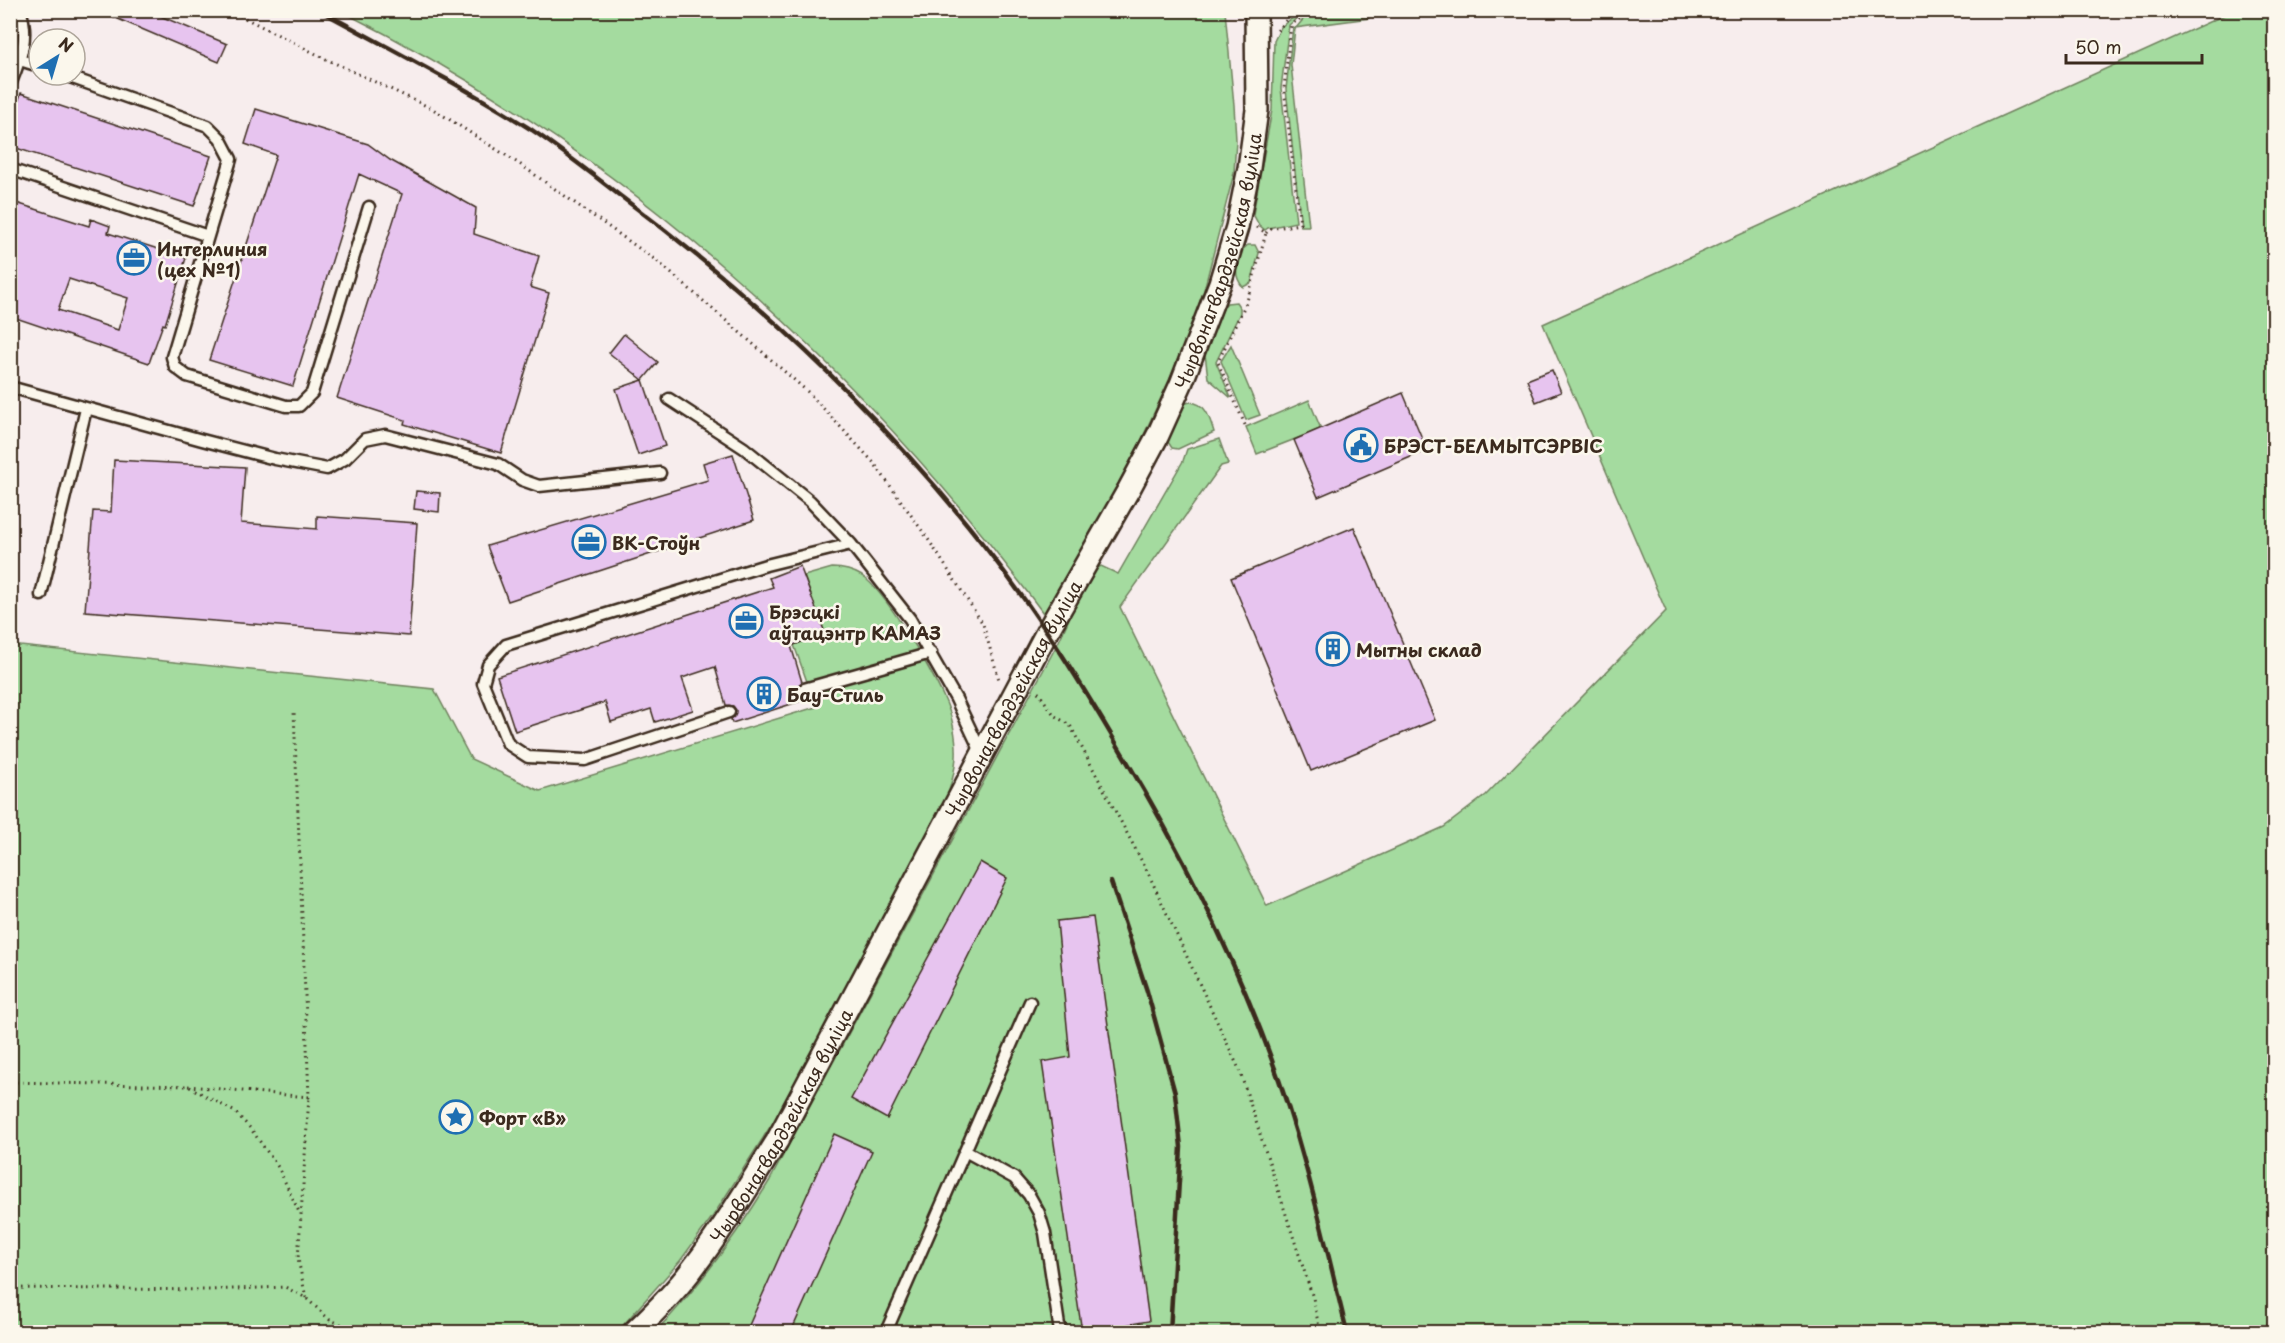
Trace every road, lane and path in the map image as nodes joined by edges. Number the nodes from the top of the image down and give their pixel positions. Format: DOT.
graph roads {
  1 [pos="20,10"];
  2 [pos="229,10"];
  3 [pos="1256,10"];
  4 [pos="1331,10"];
  5 [pos="1299,14"];
  6 [pos="1273,38"];
  7 [pos="20,60"];
  8 [pos="27,62"];
  9 [pos="87,83"];
  10 [pos="10,85"];
  11 [pos="10,170"];
  12 [pos="369,207"];
  13 [pos="1252,219"];
  14 [pos="1266,233"];
  15 [pos="208,236"];
  16 [pos="10,387"];
  17 [pos="669,399"];
  18 [pos="86,409"];
  19 [pos="1245,425"];
  20 [pos="660,472"];
  21 [pos="851,544"];
  22 [pos="41,595"];
  23 [pos="931,653"];
  24 [pos="1025,673"];
  25 [pos="804,689"];
  26 [pos="1007,708"];
  27 [pos="294,711"];
  28 [pos="729,712"];
  29 [pos="982,754"];
  30 [pos="1030,1002"];
  31 [pos="10,1082"];
  32 [pos="188,1086"];
  33 [pos="309,1097"];
  34 [pos="965,1151"];
  35 [pos="300,1214"];
  36 [pos="10,1288"];
  37 [pos="306,1298"];
  38 [pos="361,1332"];
  39 [pos="634,1332"];
  40 [pos="886,1332"];
  41 [pos="1060,1332"];
  42 [pos="1320,1332"];
  1 -- 7 [label="lane"];
  2 -- 26 [label="path"];
  3 -- 24 [label="street, Чырвонагвардзейская вуліца"];
  4 -- 5 [label="path"];
  5 -- 6 [label="path"];
  5 -- 14 [label="path"];
  7 -- 8 [label="lane"];
  7 -- 10 [label="lane"];
  9 -- 15 [label="lane"];
  11 -- 15 [label="lane"];
  12 -- 15 [label="lane"];
  13 -- 14 [label="path"];
  14 -- 19 [label="path"];
  16 -- 18 [label="lane"];
  17 -- 21 [label="lane"];
  18 -- 20 [label="lane"];
  18 -- 22 [label="lane"];
  21 -- 23 [label="lane"];
  21 -- 28 [label="lane"];
  23 -- 25 [label="lane"];
  23 -- 29 [label="lane"];
  24 -- 26 [label="street, Чырвонагвардзейская вуліца"];
  24 -- 42 [label="path"];
  26 -- 29 [label="street, Чырвонагвардзейская вуліца"];
  27 -- 33 [label="path"];
  29 -- 39 [label="street, Чырвонагвардзейская вуліца"];
  30 -- 34 [label="lane"];
  31 -- 32 [label="path"];
  32 -- 33 [label="path"];
  32 -- 35 [label="path"];
  33 -- 35 [label="path"];
  34 -- 40 [label="lane"];
  34 -- 41 [label="lane"];
  35 -- 37 [label="path"];
  36 -- 37 [label="path"];
  37 -- 38 [label="path"];
}
